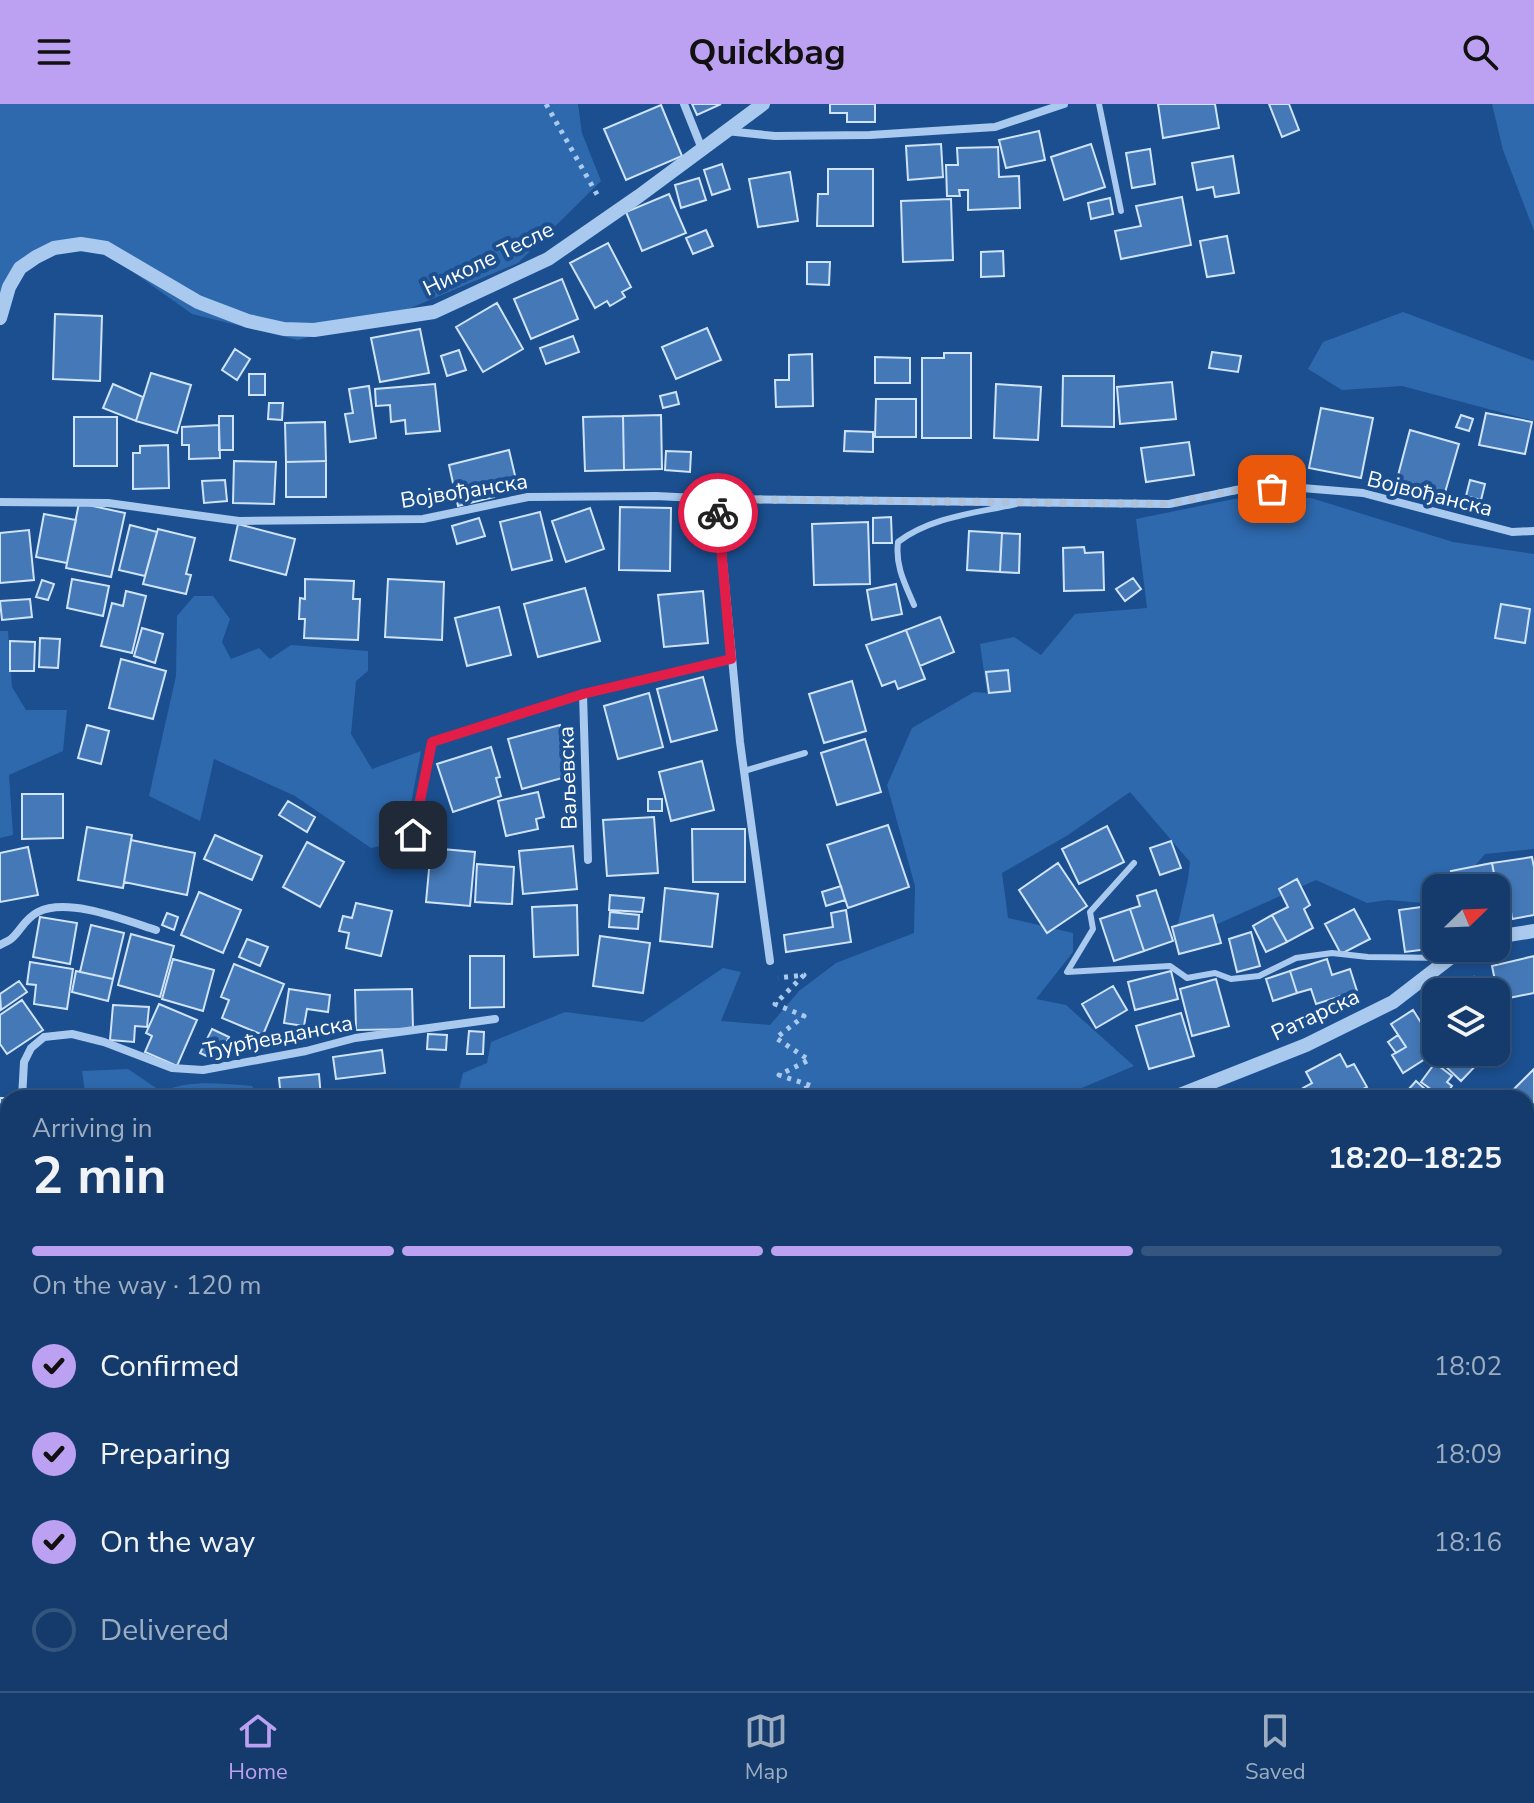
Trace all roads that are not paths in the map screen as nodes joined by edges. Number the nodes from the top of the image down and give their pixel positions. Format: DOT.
graph roads {
  1 [pos="684,104"];
  2 [pos="763,104"];
  3 [pos="1064,104"];
  4 [pos="1099,104"];
  5 [pos="725,131"];
  6 [pos="702,149"];
  7 [pos="1121,211"];
  8 [pos="0,318"];
  9 [pos="717,499"];
  10 [pos="1031,501"];
  11 [pos="0,502"];
  12 [pos="1534,531"];
  13 [pos="914,605"];
  14 [pos="731,659"];
  15 [pos="583,694"];
  16 [pos="805,753"];
  17 [pos="744,771"];
  18 [pos="413,835"];
  19 [pos="588,860"];
  20 [pos="1134,863"];
  21 [pos="156,930"];
  22 [pos="1534,931"];
  23 [pos="1510,935"];
  24 [pos="0,945"];
  25 [pos="1422,958"];
  26 [pos="770,961"];
  27 [pos="1445,962"];
  28 [pos="495,1019"];
  29 [pos="22,1090"];
  30 [pos="1192,1090"];
  1 -- 6 [label="street"];
  2 -- 5 [label="street, Николе Тесле"];
  3 -- 5 [label="street"];
  4 -- 7 [label="lane"];
  5 -- 6 [label="street, Николе Тесле"];
  6 -- 8 [label="street, Николе Тесле"];
  9 -- 10 [label="street, Војвођанска"];
  9 -- 11 [label="street, Војвођанска"];
  9 -- 14 [label="street"];
  10 -- 12 [label="street, Војвођанска"];
  10 -- 13 [label="lane, Војвођанска"];
  14 -- 15 [label="street, Ваљевска"];
  14 -- 17 [label="street"];
  15 -- 18 [label="street, Ваљевска"];
  15 -- 19 [label="street, Ваљевска"];
  16 -- 17 [label="lane"];
  17 -- 26 [label="street"];
  20 -- 25 [label="lane"];
  21 -- 24 [label="street"];
  22 -- 23 [label="street"];
  27 -- 30 [label="street, Ратарска"];
  28 -- 29 [label="street, Ђурђевданска"];
}
